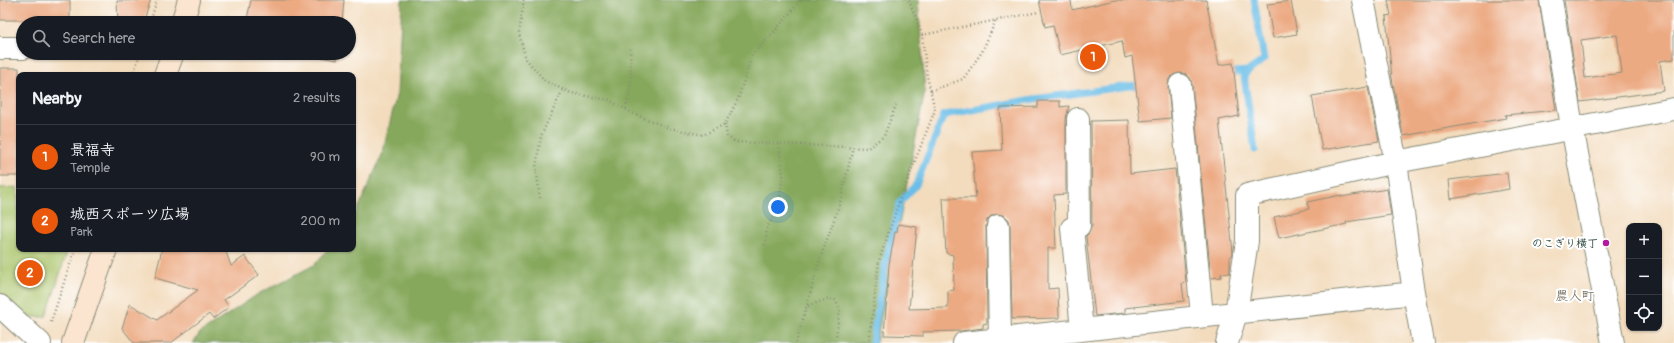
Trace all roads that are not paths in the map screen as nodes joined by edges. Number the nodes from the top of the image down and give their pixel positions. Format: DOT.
graph roads {
  1 [pos="189,0"];
  2 [pos="1363,0"];
  3 [pos="1551,0"];
  4 [pos="184,16"];
  5 [pos="0,48"];
  6 [pos="16,48"];
  7 [pos="170,60"];
  8 [pos="166,72"];
  9 [pos="1180,85"];
  10 [pos="1674,110"];
  11 [pos="1078,119"];
  12 [pos="1572,127"];
  13 [pos="1396,162"];
  14 [pos="998,226"];
  15 [pos="105,252"];
  16 [pos="1414,293"];
  17 [pos="0,306"];
  18 [pos="1236,313"];
  19 [pos="1202,316"];
  20 [pos="1082,330"];
  21 [pos="45,336"];
  22 [pos="1000,339"];
  23 [pos="73,343"];
  24 [pos="964,343"];
  25 [pos="1227,343"];
  26 [pos="1423,343"];
  27 [pos="1613,343"];
  1 -- 4 [label="street"];
  2 -- 13 [label="street"];
  3 -- 12 [label="street"];
  5 -- 6 [label="street"];
  7 -- 8 [label="street"];
  9 -- 19 [label="street"];
  10 -- 12 [label="street"];
  11 -- 20 [label="street"];
  12 -- 13 [label="street"];
  12 -- 27 [label="street"];
  13 -- 16 [label="street"];
  13 -- 18 [label="street"];
  14 -- 22 [label="street"];
  15 -- 23 [label="street"];
  16 -- 18 [label="street"];
  16 -- 26 [label="street"];
  17 -- 21 [label="street"];
  18 -- 19 [label="street"];
  18 -- 25 [label="street"];
  19 -- 20 [label="street"];
  20 -- 22 [label="street"];
  22 -- 24 [label="street"];
}
